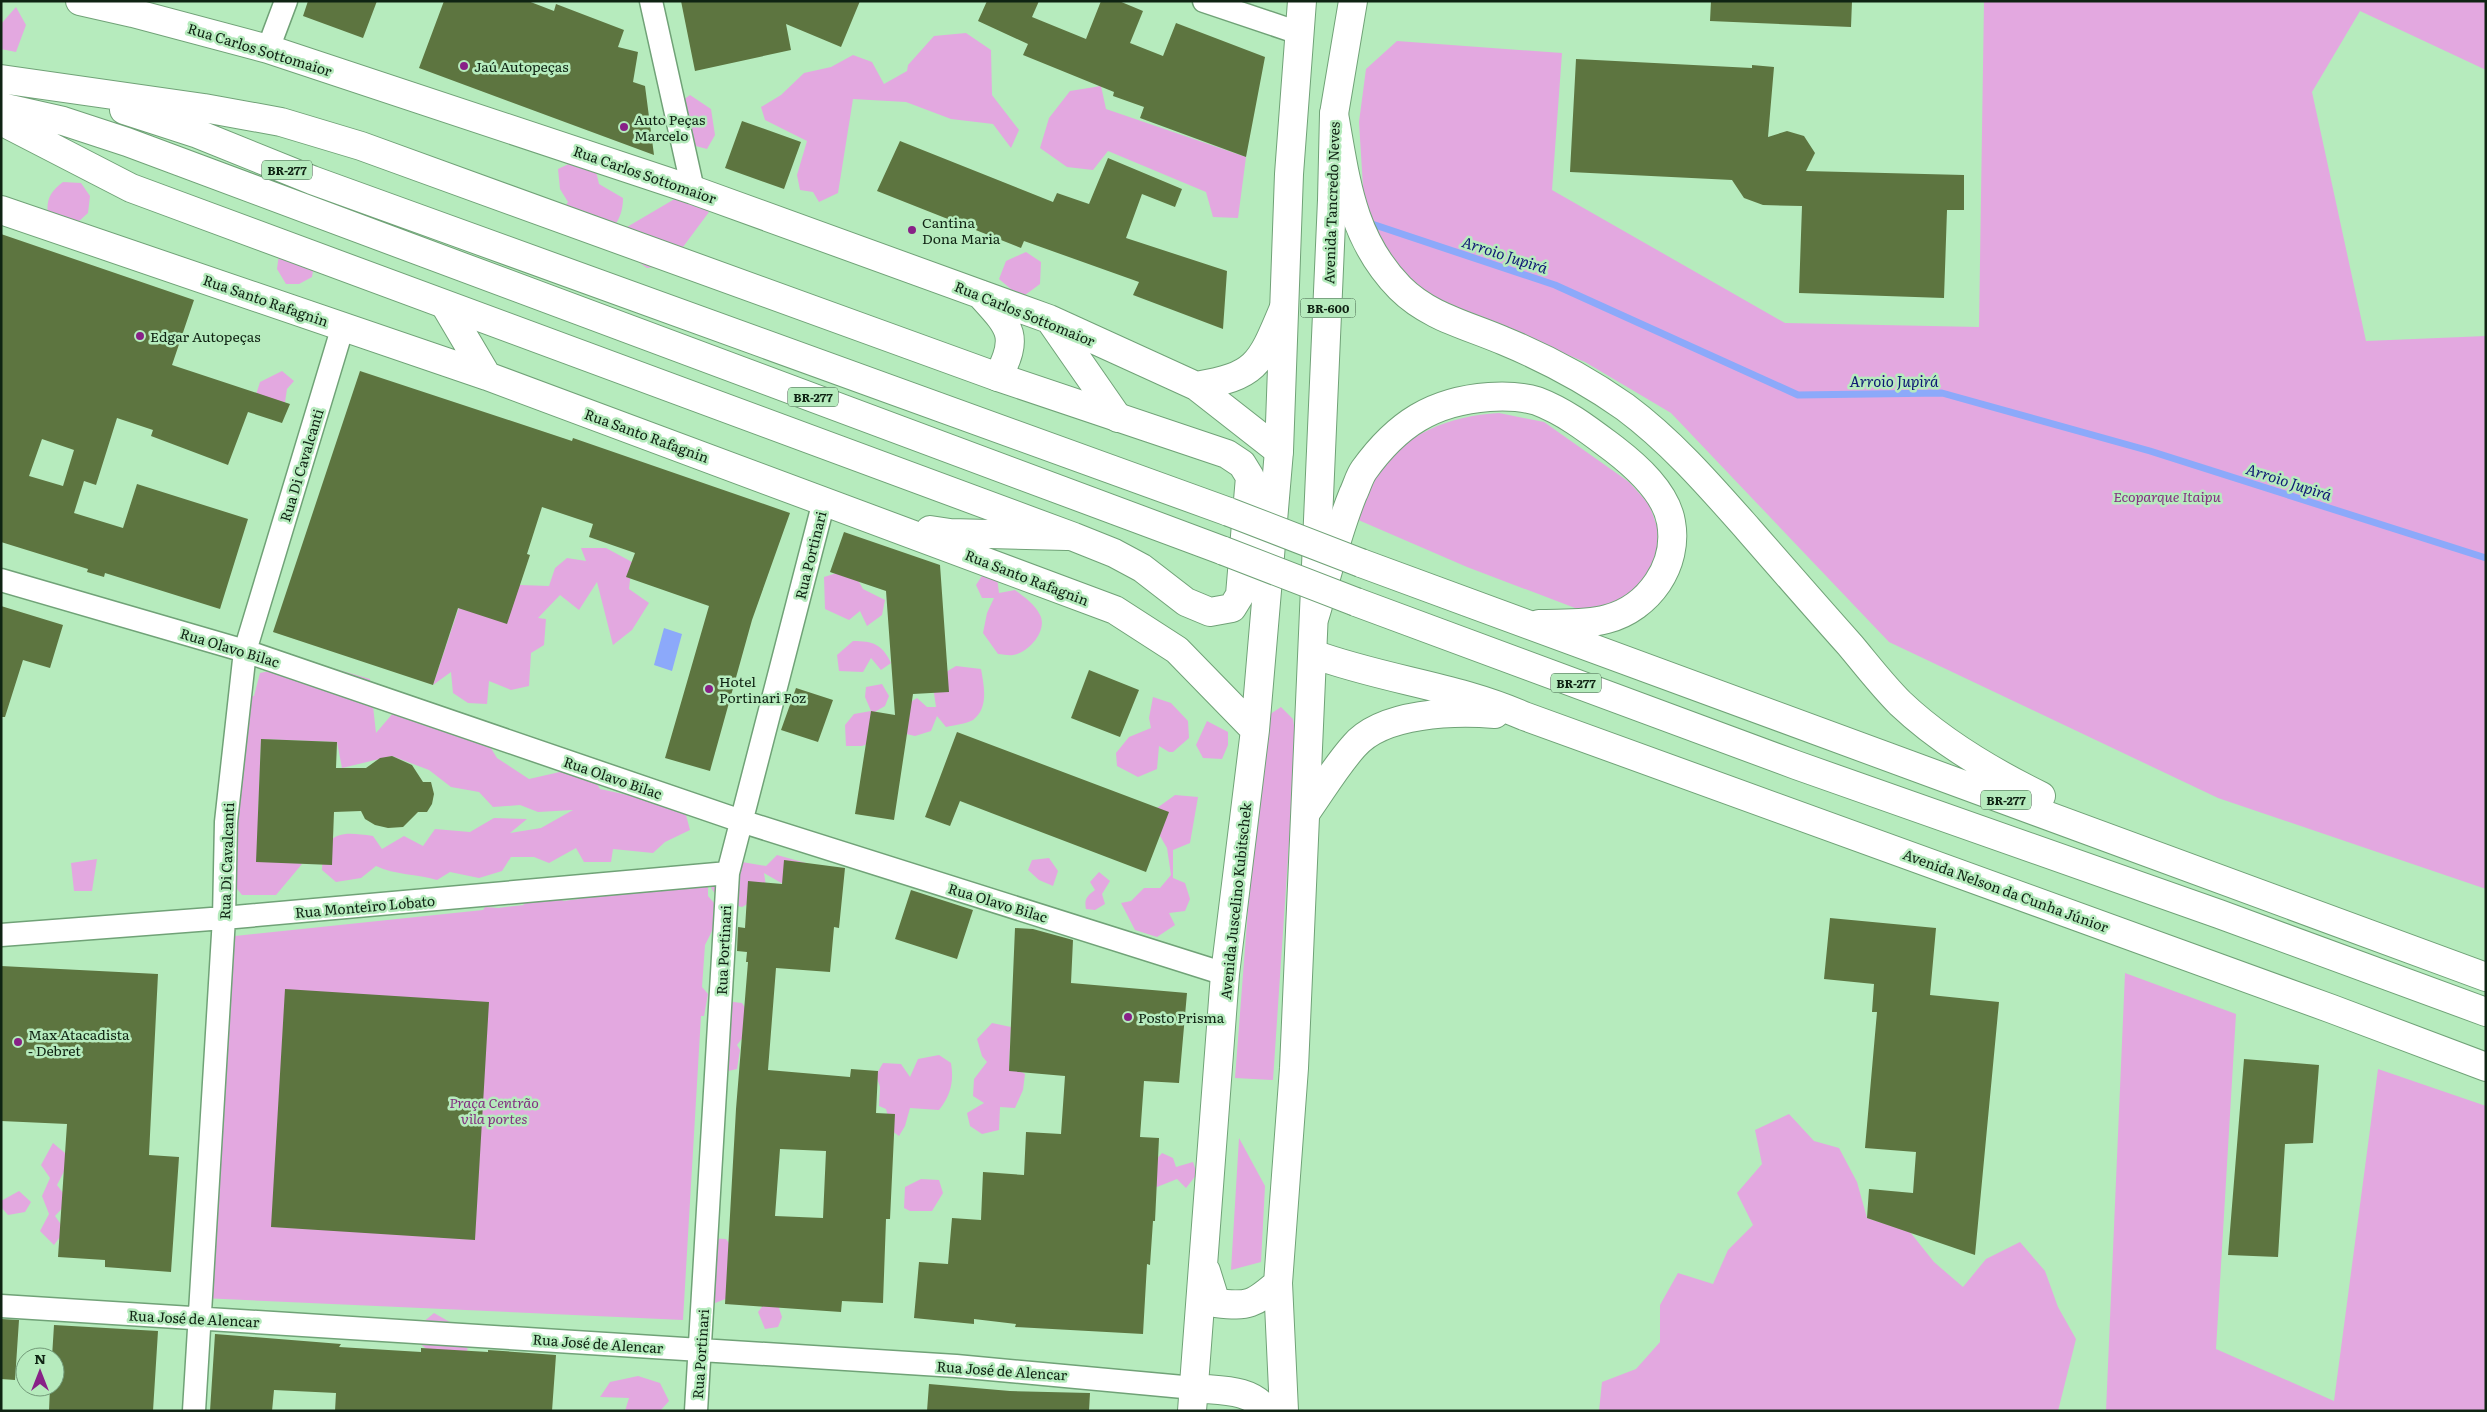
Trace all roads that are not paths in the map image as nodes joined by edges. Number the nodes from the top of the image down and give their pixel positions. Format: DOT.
graph roads {
  1 [pos="80,1"];
  2 [pos="286,1"];
  3 [pos="651,1"];
  4 [pos="1204,1"];
  5 [pos="1302,1"];
  6 [pos="1353,1"];
  7 [pos="1299,33"];
  8 [pos="268,50"];
  9 [pos="1,79"];
  10 [pos="31,84"];
  11 [pos="1,106"];
  12 [pos="1334,114"];
  13 [pos="1,121"];
  14 [pos="693,190"];
  15 [pos="1,210"];
  16 [pos="979,293"];
  17 [pos="446,305"];
  18 [pos="1285,306"];
  19 [pos="1050,319"];
  20 [pos="343,326"];
  21 [pos="487,376"];
  22 [pos="998,377"];
  23 [pos="1196,386"];
  24 [pos="1118,418"];
  25 [pos="1279,451"];
  26 [pos="824,500"];
  27 [pos="882,522"];
  28 [pos="1074,537"];
  29 [pos="1,580"];
  30 [pos="1314,616"];
  31 [pos="1525,624"];
  32 [pos="245,651"];
  33 [pos="1313,654"];
  34 [pos="1524,716"];
  35 [pos="1255,730"];
  36 [pos="1306,811"];
  37 [pos="741,821"];
  38 [pos="2175,862"];
  39 [pos="728,873"];
  40 [pos="224,918"];
  41 [pos="1,935"];
  42 [pos="1225,974"];
  43 [pos="2486,977"];
  44 [pos="2486,1012"];
  45 [pos="2486,1067"];
  46 [pos="1203,1263"];
  47 [pos="1278,1283"];
  48 [pos="1,1306"];
  49 [pos="200,1318"];
  50 [pos="700,1349"];
  51 [pos="1193,1399"];
  52 [pos="194,1411"];
  53 [pos="696,1411"];
  54 [pos="1267,1411"];
  55 [pos="1284,1411"];
  1 -- 8 [label="main road, Rua Carlos Sottomaior"];
  2 -- 8 [label="street"];
  3 -- 14 [label="street"];
  4 -- 7 [label="street"];
  5 -- 7 [label="main road, BR-600"];
  6 -- 12 [label="main road, Avenida Tancredo Neves / BR-600"];
  7 -- 18 [label="main road, BR-600"];
  8 -- 14 [label="main road, Rua Carlos Sottomaior"];
  9 -- 10 [label="main road, BR-277"];
  10 -- 22 [label="main road"];
  10 -- 31 [label="main road, BR-277, bridge"];
  11 -- 44 [label="main road, BR-277, bridge"];
  12 -- 30 [label="main road, Avenida Tancredo Neves / BR-600"];
  12 -- 38 [label="main road"];
  13 -- 17 [label="main road"];
  14 -- 16 [label="main road, Rua Carlos Sottomaior"];
  15 -- 20 [label="main road, Rua Santo Rafagnin"];
  16 -- 19 [label="main road, Rua Carlos Sottomaior"];
  16 -- 22 [label="main road"];
  17 -- 21 [label="main road"];
  17 -- 28 [label="main road"];
  18 -- 23 [label="main road"];
  18 -- 25 [label="main road, BR-600"];
  19 -- 23 [label="main road, Rua Carlos Sottomaior"];
  19 -- 24 [label="main road"];
  20 -- 21 [label="main road, Rua Santo Rafagnin"];
  20 -- 32 [label="street, Rua Di Cavalcanti"];
  21 -- 26 [label="main road, Rua Santo Rafagnin"];
  22 -- 24 [label="main road"];
  23 -- 25 [label="main road, Rua Carlos Sottomaior"];
  24 -- 28 [label="main road"];
  25 -- 35 [label="main road, Avenida Juscelino Kubitschek"];
  26 -- 27 [label="main road, Rua Santo Rafagnin"];
  26 -- 37 [label="street, Rua Portinari"];
  27 -- 28 [label="main road"];
  27 -- 35 [label="main road, Rua Santo Rafagnin"];
  29 -- 32 [label="street, Rua Olavo Bilac"];
  30 -- 31 [label="main road"];
  30 -- 33 [label="main road"];
  31 -- 38 [label="main road, BR-277"];
  32 -- 37 [label="street, Rua Olavo Bilac"];
  32 -- 40 [label="street, Rua Di Cavalcanti"];
  33 -- 34 [label="main road, Avenida Nelson da Cunha Júnior"];
  33 -- 36 [label="main road"];
  34 -- 36 [label="main road, Avenida Nelson da Cunha Júnior"];
  34 -- 45 [label="main road, Avenida Nelson da Cunha Júnior"];
  35 -- 42 [label="main road, Avenida Juscelino Kubitschek"];
  36 -- 47 [label="main road"];
  37 -- 39 [label="street, Rua Portinari"];
  37 -- 42 [label="street, Rua Olavo Bilac"];
  38 -- 43 [label="main road, BR-277"];
  39 -- 40 [label="street, Rua Monteiro Lobato"];
  39 -- 50 [label="street, Rua Portinari"];
  40 -- 41 [label="street, Rua Monteiro Lobato"];
  40 -- 49 [label="street, Rua Di Cavalcanti"];
  42 -- 46 [label="main road, Avenida Juscelino Kubitschek"];
  46 -- 47 [label="main road"];
  46 -- 51 [label="main road, Avenida Juscelino Kubitschek"];
  47 -- 55 [label="main road"];
  48 -- 49 [label="street, Rua José de Alencar"];
  49 -- 50 [label="street, Rua José de Alencar"];
  49 -- 52 [label="street, Rua Di Cavalcanti"];
  50 -- 51 [label="street, Rua José de Alencar"];
  50 -- 53 [label="street, Rua Portinari"];
  51 -- 54 [label="main road"];
}
